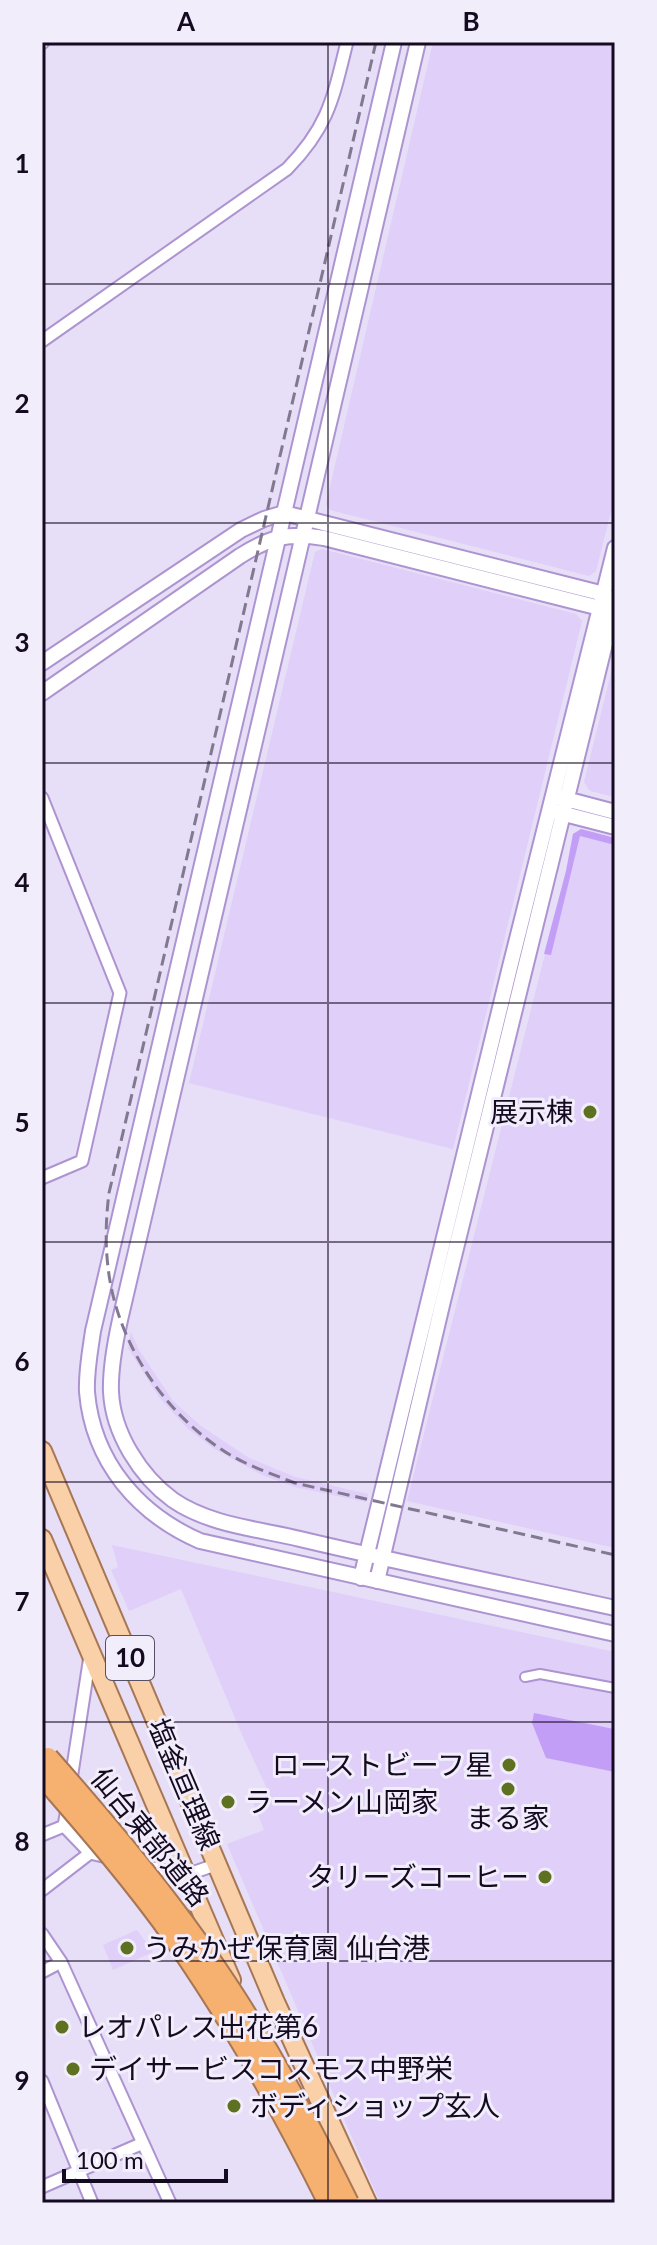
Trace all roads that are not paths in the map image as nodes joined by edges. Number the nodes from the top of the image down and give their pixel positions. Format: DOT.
graph roads {
  1 [pos="347,42"];
  2 [pos="394,42"];
  3 [pos="418,42"];
  4 [pos="42,341"];
  5 [pos="284,513"];
  6 [pos="308,518"];
  7 [pos="304,535"];
  8 [pos="279,536"];
  9 [pos="615,548"];
  10 [pos="608,602"];
  11 [pos="42,663"];
  12 [pos="42,693"];
  13 [pos="42,798"];
  14 [pos="558,805"];
  15 [pos="615,812"];
  16 [pos="615,827"];
  17 [pos="42,1178"];
  18 [pos="42,1451"];
  19 [pos="42,1539"];
  20 [pos="366,1555"];
  21 [pos="382,1558"];
  22 [pos="361,1578"];
  23 [pos="377,1581"];
  24 [pos="615,1608"];
  25 [pos="615,1634"];
  26 [pos="90,1654"];
  27 [pos="525,1677"];
  28 [pos="615,1688"];
  29 [pos="45,1766"];
  30 [pos="64,1826"];
  31 [pos="42,1835"];
  32 [pos="90,1853"];
  33 [pos="218,1864"];
  34 [pos="186,1875"];
  35 [pos="42,1890"];
  36 [pos="42,1934"];
  37 [pos="61,1962"];
  38 [pos="42,1972"];
  39 [pos="42,2081"];
  40 [pos="143,2143"];
  41 [pos="79,2171"];
  42 [pos="42,2187"];
  43 [pos="92,2203"];
  44 [pos="170,2203"];
  45 [pos="328,2203"];
  46 [pos="348,2203"];
  47 [pos="367,2203"];
  1 -- 4 [label="street"];
  2 -- 5 [label="street"];
  3 -- 6 [label="street"];
  5 -- 6 [label="street"];
  5 -- 8 [label="street"];
  5 -- 11 [label="street"];
  6 -- 7 [label="street"];
  6 -- 10 [label="street"];
  7 -- 8 [label="street"];
  7 -- 10 [label="street"];
  7 -- 20 [label="street"];
  8 -- 12 [label="street"];
  8 -- 22 [label="street"];
  9 -- 10 [label="street"];
  10 -- 14 [label="street"];
  13 -- 17 [label="street"];
  14 -- 15 [label="street"];
  14 -- 16 [label="street"];
  14 -- 20 [label="street"];
  14 -- 21 [label="street"];
  18 -- 33 [label="main road, 塩釜亘理線 / 10"];
  19 -- 26 [label="main road, 塩釜亘理線 / 10"];
  20 -- 21 [label="street"];
  20 -- 22 [label="street"];
  21 -- 23 [label="street"];
  21 -- 24 [label="street"];
  22 -- 23 [label="street"];
  23 -- 25 [label="street"];
  26 -- 30 [label="street"];
  26 -- 34 [label="main road, 塩釜亘理線 / 10"];
  27 -- 28 [label="street"];
  29 -- 45 [label="highway, 仙台東部道路, bridge"];
  29 -- 46 [label="highway, 仙台東部道路, bridge"];
  30 -- 31 [label="street"];
  30 -- 32 [label="street"];
  32 -- 34 [label="street"];
  32 -- 35 [label="street"];
  33 -- 34 [label="street"];
  33 -- 47 [label="main road, 塩釜亘理線 / 10"];
  34 -- 45 [label="main road, 塩釜亘理線 / 10"];
  36 -- 37 [label="street"];
  37 -- 38 [label="street"];
  37 -- 40 [label="street"];
  39 -- 41 [label="street"];
  40 -- 41 [label="street"];
  40 -- 44 [label="street"];
  41 -- 42 [label="street"];
  41 -- 43 [label="street"];
}
